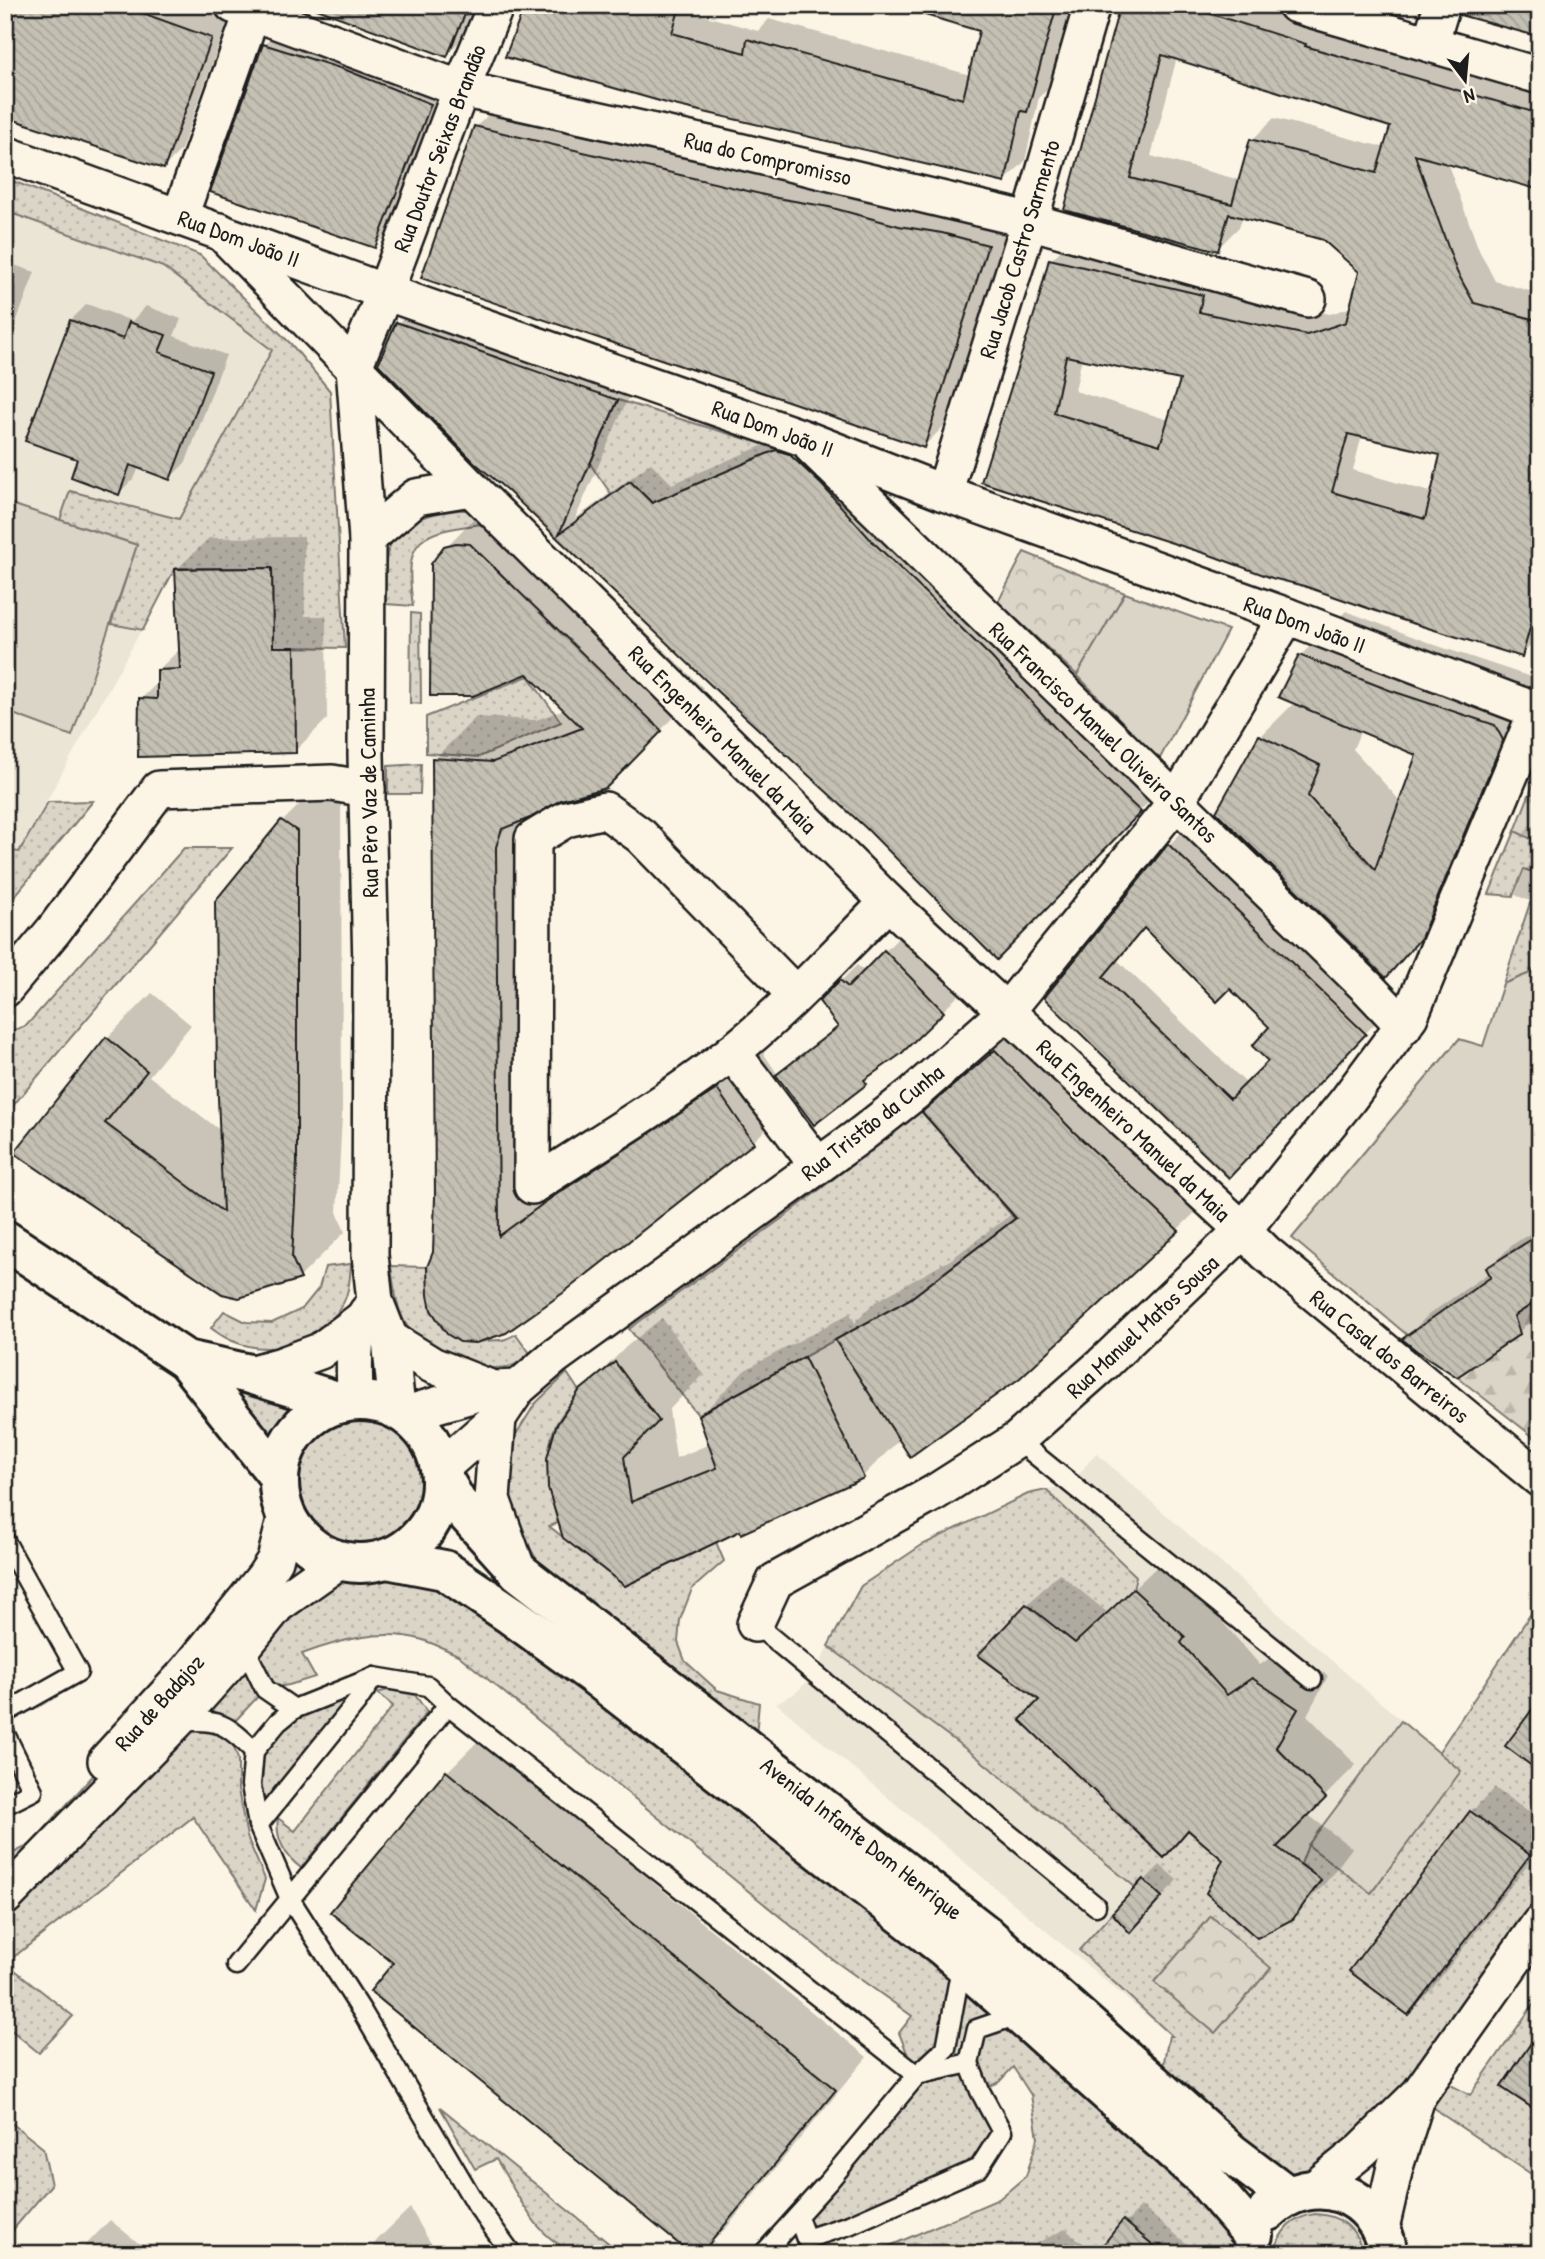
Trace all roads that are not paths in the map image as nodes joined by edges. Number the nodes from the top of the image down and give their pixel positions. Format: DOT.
graph roads {
  1 [pos="496,5"];
  2 [pos="1093,5"];
  3 [pos="1296,5"];
  4 [pos="1442,5"];
  5 [pos="247,7"];
  6 [pos="1430,44"];
  7 [pos="1540,76"];
  8 [pos="461,89"];
  9 [pos="5,154"];
  10 [pos="180,216"];
  11 [pos="1029,221"];
  12 [pos="220,231"];
  13 [pos="385,292"];
  14 [pos="1308,299"];
  15 [pos="354,367"];
  16 [pos="803,438"];
  17 [pos="471,488"];
  18 [pos="944,493"];
  19 [pos="367,539"];
  20 [pos="1287,616"];
  21 [pos="1539,707"];
  22 [pos="367,789"];
  23 [pos="1176,802"];
  24 [pos="888,902"];
  25 [pos="5,989"];
  26 [pos="796,995"];
  27 [pos="1006,1012"];
  28 [pos="1404,1027"];
  29 [pos="732,1052"];
  30 [pos="818,1166"];
  31 [pos="1243,1230"];
  32 [pos="5,1240"];
  33 [pos="368,1310"];
  34 [pos="390,1339"];
  35 [pos="186,1360"];
  36 [pos="250,1374"];
  37 [pos="503,1398"];
  38 [pos="349,1402"];
  39 [pos="401,1412"];
  40 [pos="1017,1440"];
  41 [pos="441,1472"];
  42 [pos="279,1476"];
  43 [pos="1540,1479"];
  44 [pos="286,1516"];
  45 [pos="5,1541"];
  46 [pos="387,1559"];
  47 [pos="340,1561"];
  48 [pos="519,1572"];
  49 [pos="755,1624"];
  50 [pos="244,1646"];
  51 [pos="374,1677"];
  52 [pos="1312,1679"];
  53 [pos="448,1705"];
  54 [pos="294,1709"];
  55 [pos="5,1713"];
  56 [pos="176,1722"];
  57 [pos="5,1734"];
  58 [pos="254,1751"];
  59 [pos="5,1805"];
  60 [pos="258,1825"];
  61 [pos="5,1871"];
  62 [pos="5,1897"];
  63 [pos="290,1899"];
  64 [pos="1096,1906"];
  65 [pos="1540,1923"];
  66 [pos="962,1962"];
  67 [pos="236,1965"];
  68 [pos="1021,2014"];
  69 [pos="969,2063"];
  70 [pos="917,2075"];
  71 [pos="1419,2094"];
  72 [pos="1301,2193"];
  73 [pos="798,2217"];
  74 [pos="1251,2245"];
  75 [pos="1386,2247"];
  76 [pos="512,2254"];
  77 [pos="763,2254"];
  1 -- 8 [label="street, Rua Doutor Seixas Brandão"];
  2 -- 11 [label="street, Rua Jacob Castro Sarmento"];
  3 -- 6 [label="street"];
  4 -- 6 [label="street"];
  5 -- 8 [label="street, Rua do Compromisso"];
  5 -- 10 [label="street"];
  6 -- 7 [label="street"];
  8 -- 11 [label="street, Rua do Compromisso"];
  8 -- 13 [label="street, Rua Doutor Seixas Brandão"];
  9 -- 10 [label="street, Rua Dom João II"];
  10 -- 12 [label="street, Rua Dom João II"];
  11 -- 14 [label="street, Rua do Compromisso"];
  11 -- 18 [label="street, Rua Jacob Castro Sarmento"];
  12 -- 13 [label="street, Rua Dom João II"];
  12 -- 15 [label="street, Rua Engenheiro Manuel da Maia"];
  13 -- 15 [label="street, Rua Pêro Vaz de Caminha"];
  13 -- 16 [label="street, Rua Dom João II"];
  15 -- 17 [label="street, Rua Engenheiro Manuel da Maia"];
  15 -- 19 [label="street, Rua Pêro Vaz de Caminha"];
  16 -- 18 [label="street, Rua Dom João II"];
  16 -- 23 [label="street, Rua Francisco Manuel Oliveira Santos"];
  17 -- 19 [label="street"];
  17 -- 24 [label="street, Rua Engenheiro Manuel da Maia"];
  18 -- 20 [label="street, Rua Dom João II"];
  19 -- 22 [label="street, Rua Pêro Vaz de Caminha"];
  20 -- 21 [label="street, Rua Dom João II"];
  20 -- 23 [label="street, Rua Tristão da Cunha"];
  21 -- 28 [label="street, Rua Manuel Matos Sousa"];
  22 -- 25 [label="street"];
  22 -- 33 [label="street, Rua Pêro Vaz de Caminha"];
  23 -- 27 [label="street, Rua Tristão da Cunha"];
  23 -- 28 [label="street, Rua Francisco Manuel Oliveira Santos"];
  24 -- 26 [label="street"];
  24 -- 27 [label="street, Rua Engenheiro Manuel da Maia"];
  26 -- 29 [label="street"];
  26 -- 29 [label="street"];
  27 -- 30 [label="street, Rua Tristão da Cunha"];
  27 -- 31 [label="street, Rua Engenheiro Manuel da Maia"];
  28 -- 31 [label="street, Rua Manuel Matos Sousa"];
  29 -- 30 [label="street"];
  30 -- 37 [label="street, Rua Tristão da Cunha"];
  31 -- 40 [label="street, Rua Manuel Matos Sousa"];
  31 -- 43 [label="street, Rua Casal dos Barreiros"];
  32 -- 35 [label="main road"];
  33 -- 34 [label="street"];
  33 -- 36 [label="street"];
  33 -- 38 [label="street"];
  34 -- 37 [label="street"];
  34 -- 39 [label="street"];
  35 -- 36 [label="main road"];
  35 -- 42 [label="main road"];
  36 -- 38 [label="main road"];
  37 -- 39 [label="street"];
  37 -- 41 [label="street, Rua Tristão da Cunha"];
  37 -- 48 [label="street"];
  38 -- 39 [label="main road"];
  38 -- 42 [label="main road"];
  39 -- 41 [label="main road"];
  40 -- 49 [label="street, Rua Manuel Matos Sousa"];
  40 -- 52 [label="lane"];
  41 -- 46 [label="main road"];
  41 -- 48 [label="main road, Avenida Infante Dom Henrique"];
  42 -- 44 [label="main road"];
  44 -- 47 [label="main road"];
  44 -- 61 [label="street, Rua de Badajoz"];
  45 -- 55 [label="lane"];
  46 -- 47 [label="main road"];
  46 -- 66 [label="main road, Avenida Infante Dom Henrique"];
  47 -- 50 [label="street"];
  48 -- 72 [label="main road, Avenida Infante Dom Henrique"];
  49 -- 64 [label="lane"];
  50 -- 54 [label="lane"];
  50 -- 56 [label="street"];
  51 -- 53 [label="lane"];
  51 -- 54 [label="lane"];
  51 -- 60 [label="lane"];
  53 -- 63 [label="lane"];
  53 -- 70 [label="lane"];
  54 -- 58 [label="lane"];
  56 -- 58 [label="lane"];
  56 -- 62 [label="street"];
  57 -- 59 [label="lane"];
  58 -- 60 [label="lane"];
  60 -- 63 [label="lane"];
  63 -- 67 [label="lane"];
  63 -- 76 [label="lane"];
  65 -- 71 [label="street"];
  66 -- 68 [label="main road, Avenida Infante Dom Henrique"];
  66 -- 70 [label="lane"];
  68 -- 69 [label="lane"];
  68 -- 74 [label="main road, Avenida Infante Dom Henrique"];
  69 -- 70 [label="lane"];
  69 -- 73 [label="lane"];
  70 -- 73 [label="lane"];
  71 -- 72 [label="street"];
  71 -- 75 [label="street"];
  72 -- 74 [label="main road"];
  72 -- 75 [label="main road"];
  73 -- 77 [label="lane"];
}
